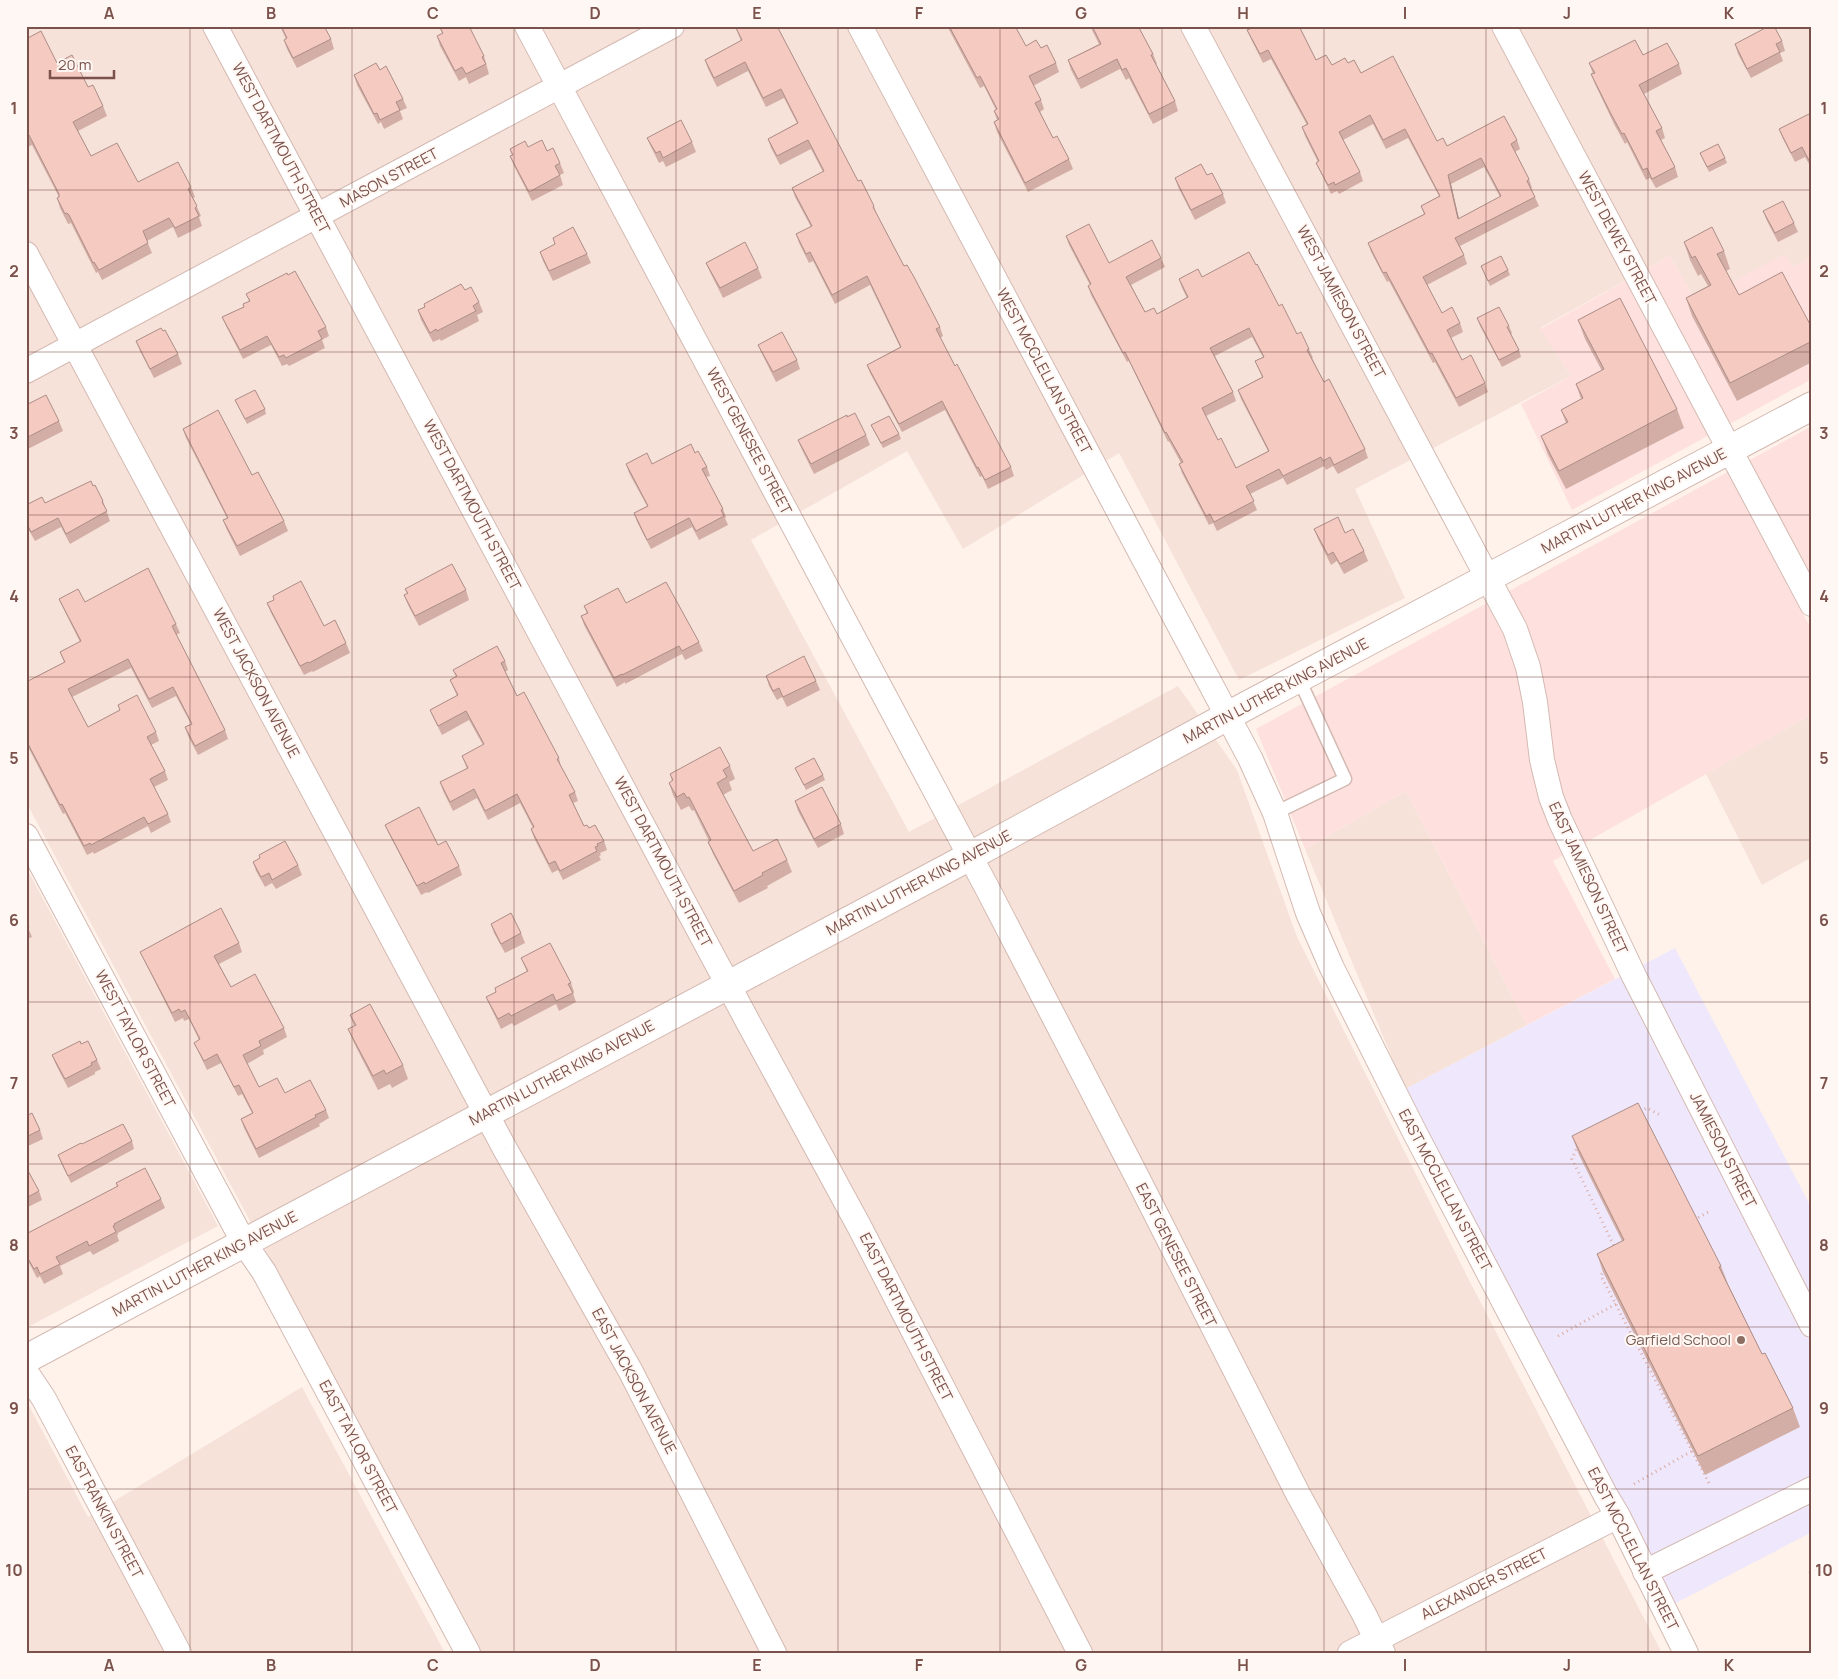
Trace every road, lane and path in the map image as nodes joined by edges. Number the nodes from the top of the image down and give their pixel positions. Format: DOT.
graph roads {
  1 [pos="215,26"];
  2 [pos="527,26"];
  3 [pos="672,26"];
  4 [pos="860,26"];
  5 [pos="1193,26"];
  6 [pos="1504,26"];
  7 [pos="559,86"];
  8 [pos="317,216"];
  9 [pos="26,254"];
  10 [pos="75,344"];
  11 [pos="26,371"];
  12 [pos="1812,406"];
  13 [pos="1730,450"];
  14 [pos="1488,579"];
  15 [pos="1812,604"];
  16 [pos="1299,679"];
  17 [pos="1228,716"];
  18 [pos="1275,812"];
  19 [pos="26,836"];
  20 [pos="970,856"];
  21 [pos="1634,976"];
  22 [pos="728,984"];
  23 [pos="1638,1112"];
  24 [pos="486,1113"];
  25 [pos="1662,1116"];
  26 [pos="1578,1144"];
  27 [pos="1710,1211"];
  28 [pos="1693,1220"];
  29 [pos="244,1243"];
  30 [pos="1615,1249"];
  31 [pos="1624,1249"];
  32 [pos="1611,1255"];
  33 [pos="1608,1262"];
  34 [pos="1616,1304"];
  35 [pos="1812,1325"];
  36 [pos="1558,1336"];
  37 [pos="26,1359"];
  38 [pos="26,1372"];
  39 [pos="1692,1451"];
  40 [pos="1634,1484"];
  41 [pos="1710,1485"];
  42 [pos="1812,1489"];
  43 [pos="1618,1516"];
  44 [pos="1645,1572"];
  45 [pos="1379,1646"];
  46 [pos="179,1653"];
  47 [pos="468,1653"];
  48 [pos="774,1653"];
  49 [pos="1080,1653"];
  50 [pos="1350,1653"];
  51 [pos="1686,1653"];
  1 -- 8 [label="street, WEST DARTMOUTH STREET"];
  2 -- 7 [label="street, WEST GENESEE STREET"];
  3 -- 7 [label="street, MASON STREET"];
  4 -- 17 [label="street, WEST MCCLELLAN STREET"];
  5 -- 14 [label="street, WEST JAMIESON STREET"];
  6 -- 13 [label="street, WEST DEWEY STREET"];
  7 -- 8 [label="street, MASON STREET"];
  7 -- 20 [label="street, WEST GENESEE STREET"];
  8 -- 10 [label="street, MASON STREET"];
  8 -- 22 [label="street, WEST DARTMOUTH STREET"];
  9 -- 10 [label="street, WEST JACKSON AVENUE"];
  10 -- 11 [label="street, MASON STREET"];
  10 -- 24 [label="street, WEST JACKSON AVENUE"];
  12 -- 13 [label="street, MARTIN LUTHER KING AVENUE"];
  13 -- 14 [label="street, MARTIN LUTHER KING AVENUE"];
  13 -- 15 [label="street, WEST DEWEY STREET"];
  14 -- 16 [label="street, MARTIN LUTHER KING AVENUE"];
  14 -- 21 [label="street, EAST JAMIESON STREET"];
  16 -- 17 [label="street, MARTIN LUTHER KING AVENUE"];
  16 -- 18 [label="lane"];
  17 -- 18 [label="street, EAST MCCLELLAN STREET"];
  17 -- 20 [label="street, MARTIN LUTHER KING AVENUE"];
  18 -- 43 [label="street, EAST MCCLELLAN STREET"];
  19 -- 29 [label="street, WEST TAYLOR STREET"];
  20 -- 22 [label="street, MARTIN LUTHER KING AVENUE"];
  20 -- 45 [label="street, EAST GENESEE STREET"];
  21 -- 35 [label="street, JAMIESON STREET"];
  22 -- 24 [label="street, MARTIN LUTHER KING AVENUE"];
  22 -- 49 [label="street, EAST DARTMOUTH STREET"];
  23 -- 25 [label="path"];
  24 -- 29 [label="street, MARTIN LUTHER KING AVENUE"];
  24 -- 48 [label="street, EAST JACKSON AVENUE"];
  26 -- 30 [label="path"];
  27 -- 28 [label="path"];
  29 -- 37 [label="street, MARTIN LUTHER KING AVENUE"];
  29 -- 47 [label="street, EAST TAYLOR STREET"];
  30 -- 31 [label="path"];
  30 -- 32 [label="path"];
  33 -- 34 [label="path"];
  34 -- 36 [label="path"];
  34 -- 39 [label="path"];
  38 -- 46 [label="street, EAST RANKIN STREET"];
  39 -- 40 [label="path"];
  39 -- 41 [label="path"];
  42 -- 44 [label="street"];
  43 -- 44 [label="street, EAST MCCLELLAN STREET"];
  43 -- 45 [label="street, ALEXANDER STREET"];
  44 -- 51 [label="street, EAST MCCLELLAN STREET"];
  45 -- 50 [label="street, ALEXANDER STREET"];
}
